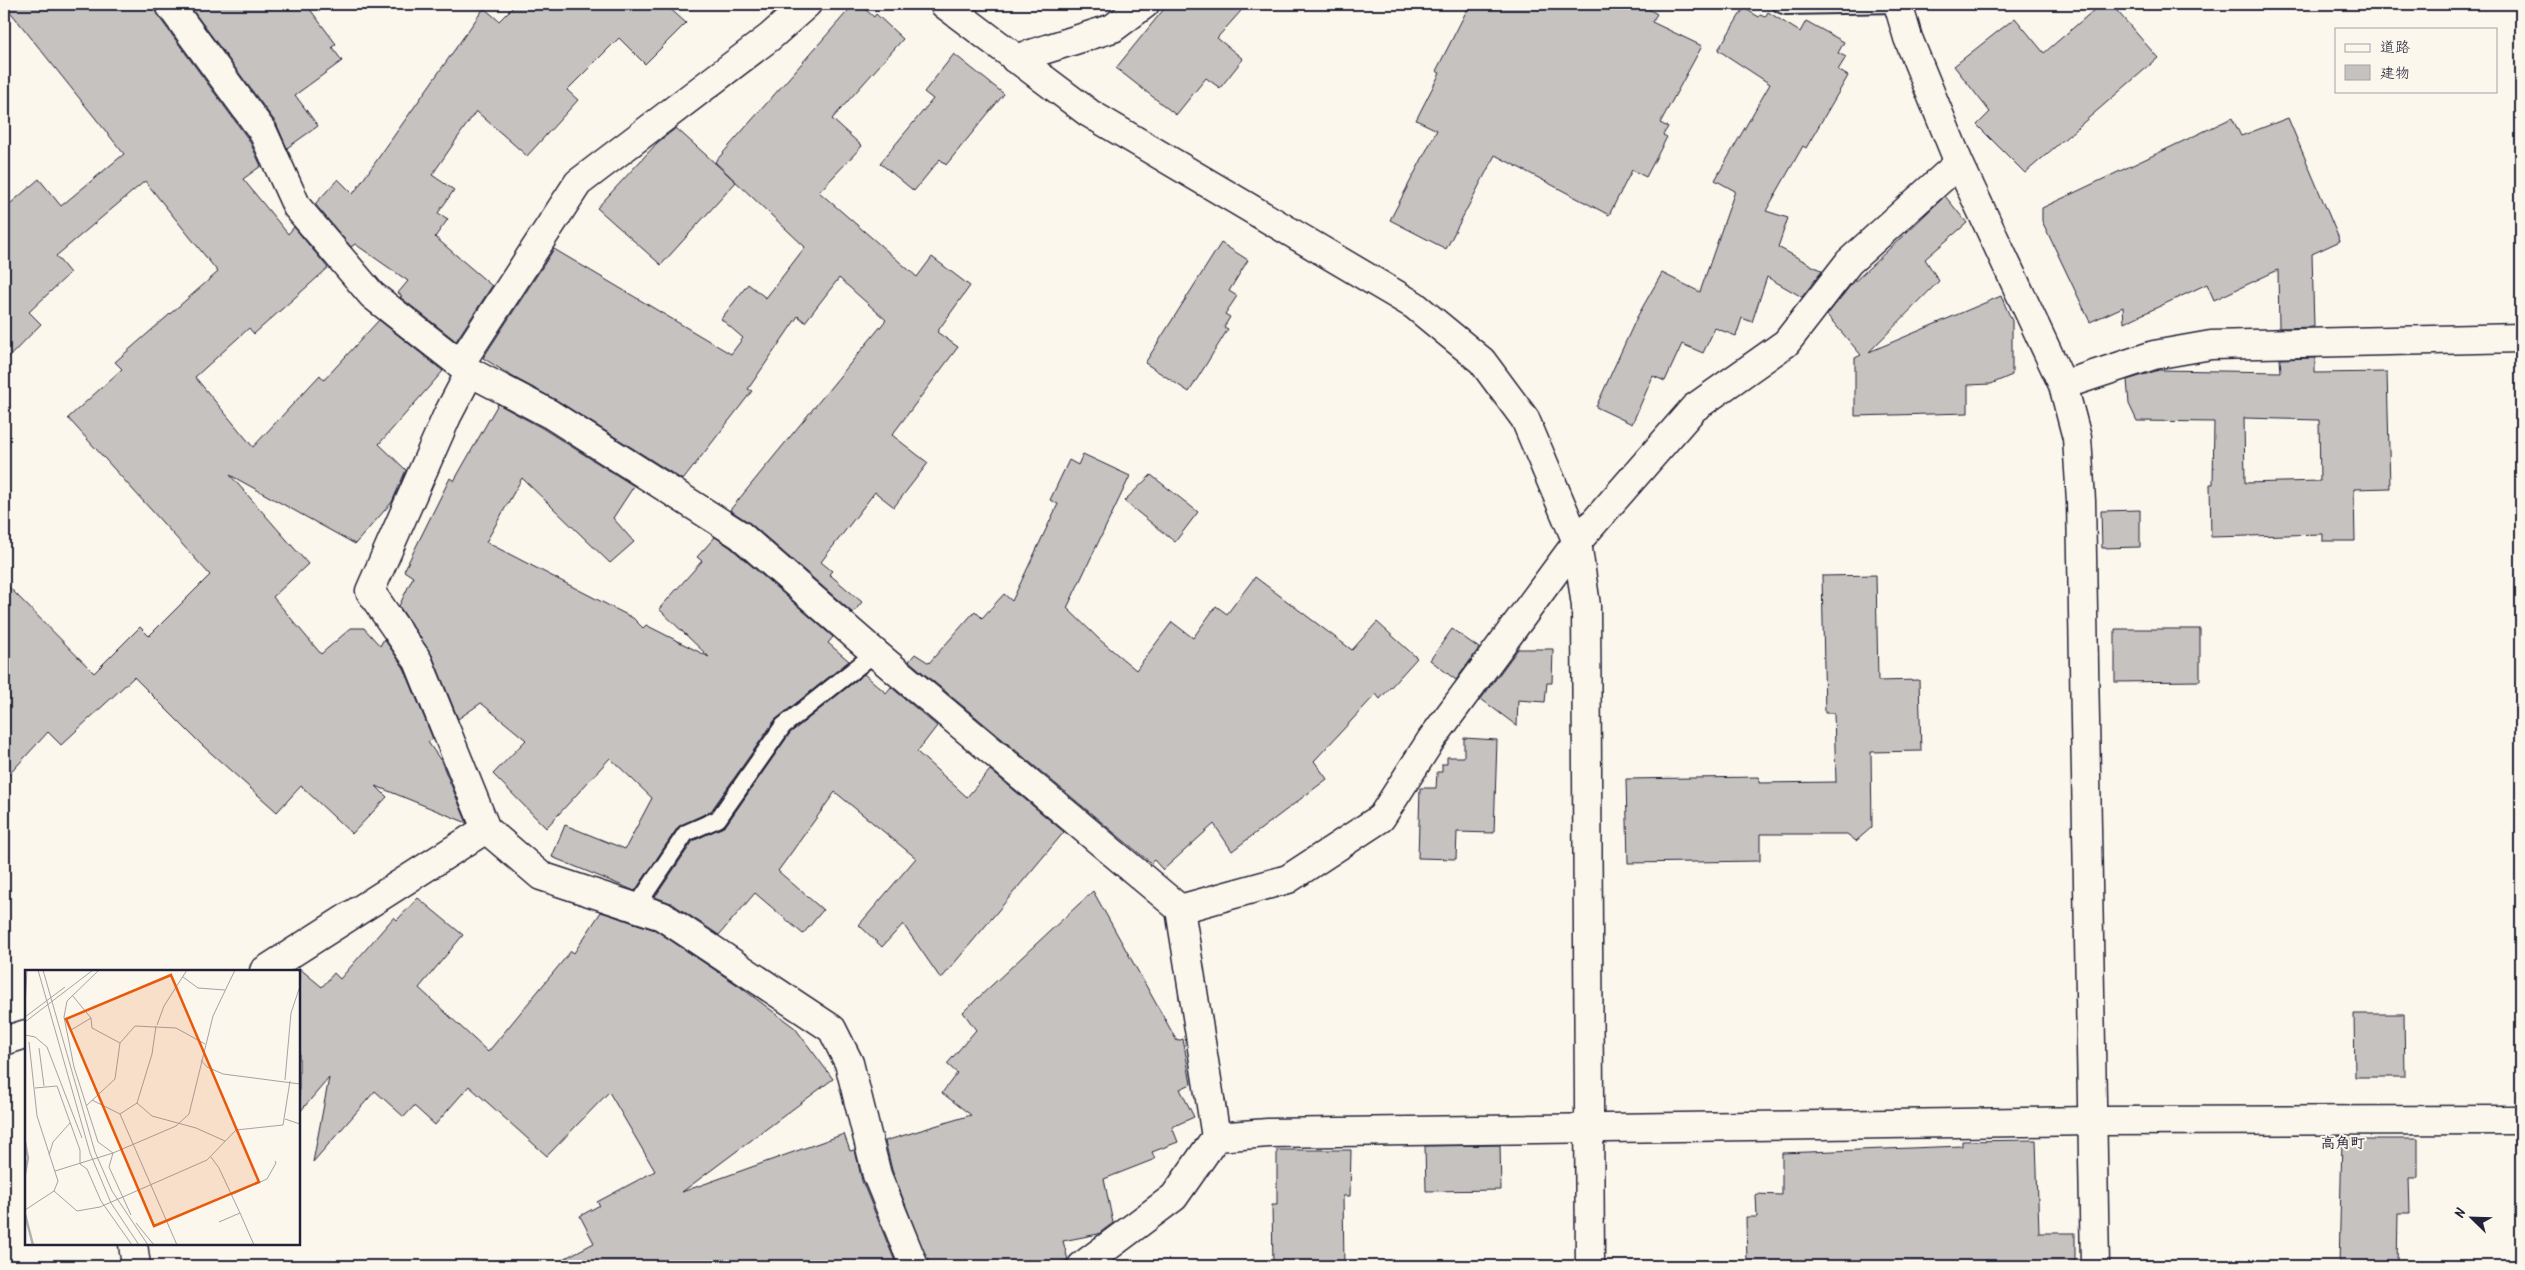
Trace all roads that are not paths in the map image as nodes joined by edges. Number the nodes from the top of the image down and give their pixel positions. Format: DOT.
graph roads {
  1 [pos="169,4"];
  2 [pos="808,4"];
  3 [pos="944,4"];
  4 [pos="1145,4"];
  5 [pos="1781,4"];
  6 [pos="1898,4"];
  7 [pos="1015,59"];
  8 [pos="1959,163"];
  9 [pos="2521,338"];
  10 [pos="465,368"];
  11 [pos="2063,385"];
  12 [pos="1576,542"];
  13 [pos="875,653"];
  14 [pos="486,829"];
  15 [pos="636,907"];
  16 [pos="1180,910"];
  17 [pos="266,970"];
  18 [pos="25,1034"];
  19 [pos="4,1041"];
  20 [pos="2521,1120"];
  21 [pos="2092,1121"];
  22 [pos="1589,1128"];
  23 [pos="1216,1137"];
  24 [pos="133,1245"];
  25 [pos="136,1266"];
  26 [pos="914,1266"];
  27 [pos="1082,1266"];
  28 [pos="1590,1266"];
  29 [pos="2095,1266"];
  1 -- 10 [label="street"];
  2 -- 10 [label="street"];
  3 -- 7 [label="street"];
  4 -- 7 [label="street"];
  5 -- 6 [label="lane"];
  6 -- 8 [label="street"];
  7 -- 12 [label="street"];
  8 -- 11 [label="street"];
  8 -- 12 [label="street"];
  9 -- 11 [label="street"];
  10 -- 13 [label="street"];
  10 -- 14 [label="street"];
  11 -- 21 [label="street"];
  12 -- 16 [label="street"];
  12 -- 22 [label="street"];
  13 -- 15 [label="lane"];
  13 -- 16 [label="street"];
  14 -- 15 [label="street"];
  14 -- 17 [label="street"];
  15 -- 26 [label="street"];
  16 -- 23 [label="street"];
  18 -- 19 [label="street"];
  20 -- 21 [label="street"];
  21 -- 22 [label="street"];
  21 -- 29 [label="street"];
  22 -- 23 [label="street"];
  22 -- 28 [label="street"];
  23 -- 27 [label="street"];
  24 -- 25 [label="street"];
}
